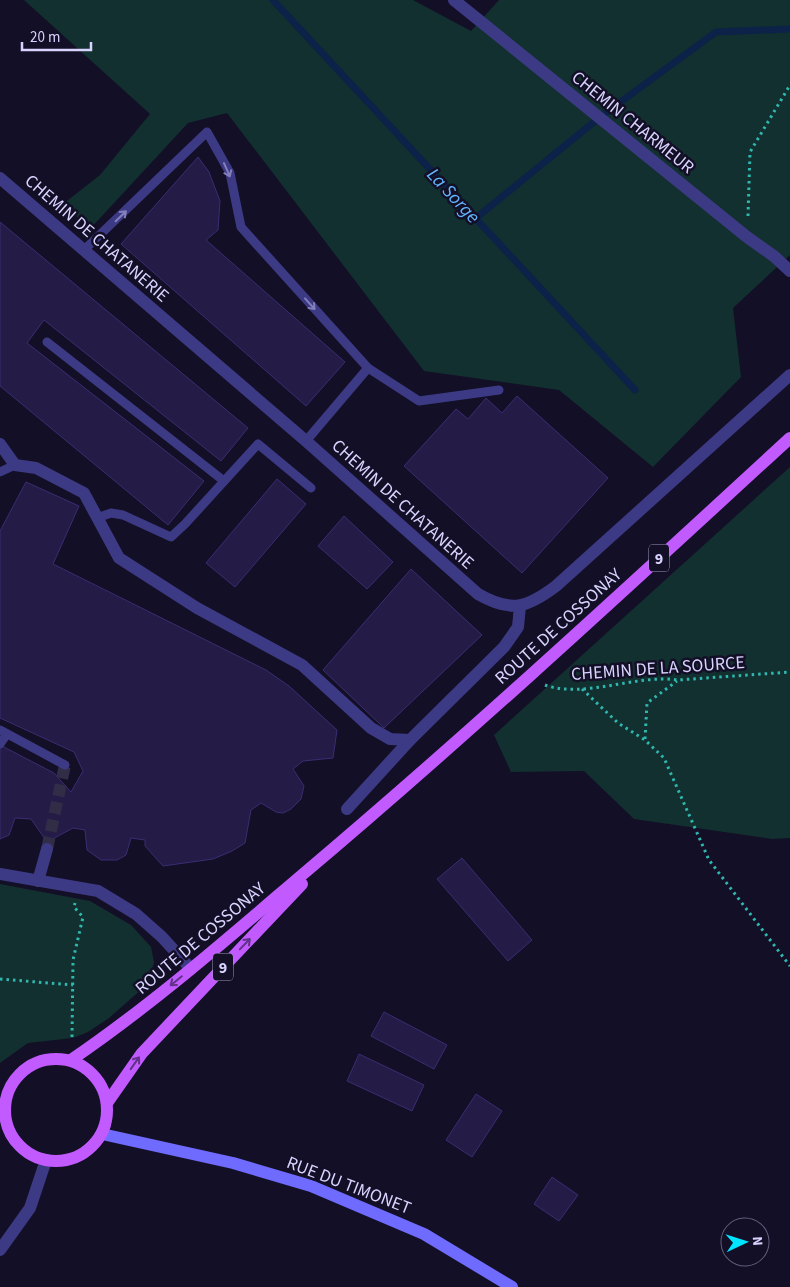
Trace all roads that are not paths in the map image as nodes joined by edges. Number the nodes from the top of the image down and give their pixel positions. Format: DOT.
graph roads {
  1 [pos="459,2"];
  2 [pos="0,178"];
  3 [pos="86,249"];
  4 [pos="790,272"];
  5 [pos="47,342"];
  6 [pos="368,368"];
  7 [pos="790,374"];
  8 [pos="499,390"];
  9 [pos="790,438"];
  10 [pos="306,441"];
  11 [pos="0,444"];
  12 [pos="15,465"];
  13 [pos="0,472"];
  14 [pos="224,481"];
  15 [pos="311,488"];
  16 [pos="97,518"];
  17 [pos="520,606"];
  18 [pos="4,732"];
  19 [pos="410,740"];
  20 [pos="0,744"];
  21 [pos="65,766"];
  22 [pos="348,809"];
  23 [pos="347,837"];
  24 [pos="47,849"];
  25 [pos="0,874"];
  26 [pos="38,881"];
  27 [pos="191,969"];
  28 [pos="71,1060"];
  29 [pos="107,1103"];
  30 [pos="3,1122"];
  31 [pos="102,1134"];
  32 [pos="46,1160"];
  33 [pos="0,1250"];
  34 [pos="512,1287"];
  1 -- 4 [label="street, CHEMIN CHARMEUR"];
  2 -- 3 [label="street, CHEMIN DE CHATANERIE"];
  3 -- 6 [label="lane, one-way"];
  3 -- 10 [label="street, CHEMIN DE CHATANERIE"];
  5 -- 14 [label="lane"];
  6 -- 8 [label="lane"];
  6 -- 10 [label="lane"];
  7 -- 17 [label="street"];
  9 -- 23 [label="main road, ROUTE DE COSSONAY / 9"];
  10 -- 17 [label="street, CHEMIN DE CHATANERIE"];
  11 -- 12 [label="street"];
  12 -- 13 [label="lane"];
  12 -- 16 [label="street"];
  14 -- 15 [label="lane"];
  14 -- 16 [label="lane"];
  16 -- 19 [label="street"];
  17 -- 19 [label="street"];
  18 -- 20 [label="lane"];
  18 -- 21 [label="lane"];
  19 -- 22 [label="street"];
  23 -- 27 [label="main road, ROUTE DE COSSONAY / 9"];
  29 -- 23 [label="main road, ROUTE DE COSSONAY / 9, one-way"];
  24 -- 26 [label="street"];
  25 -- 26 [label="street"];
  26 -- 27 [label="street"];
  27 -- 28 [label="main road, ROUTE DE COSSONAY / 9, one-way"];
  28 -- 29 [label="main road, 9"];
  28 -- 30 [label="main road"];
  29 -- 31 [label="main road, 9"];
  30 -- 32 [label="main road"];
  31 -- 32 [label="main road"];
  31 -- 34 [label="main road, RUE DU TIMONET"];
  32 -- 33 [label="street"];
}
